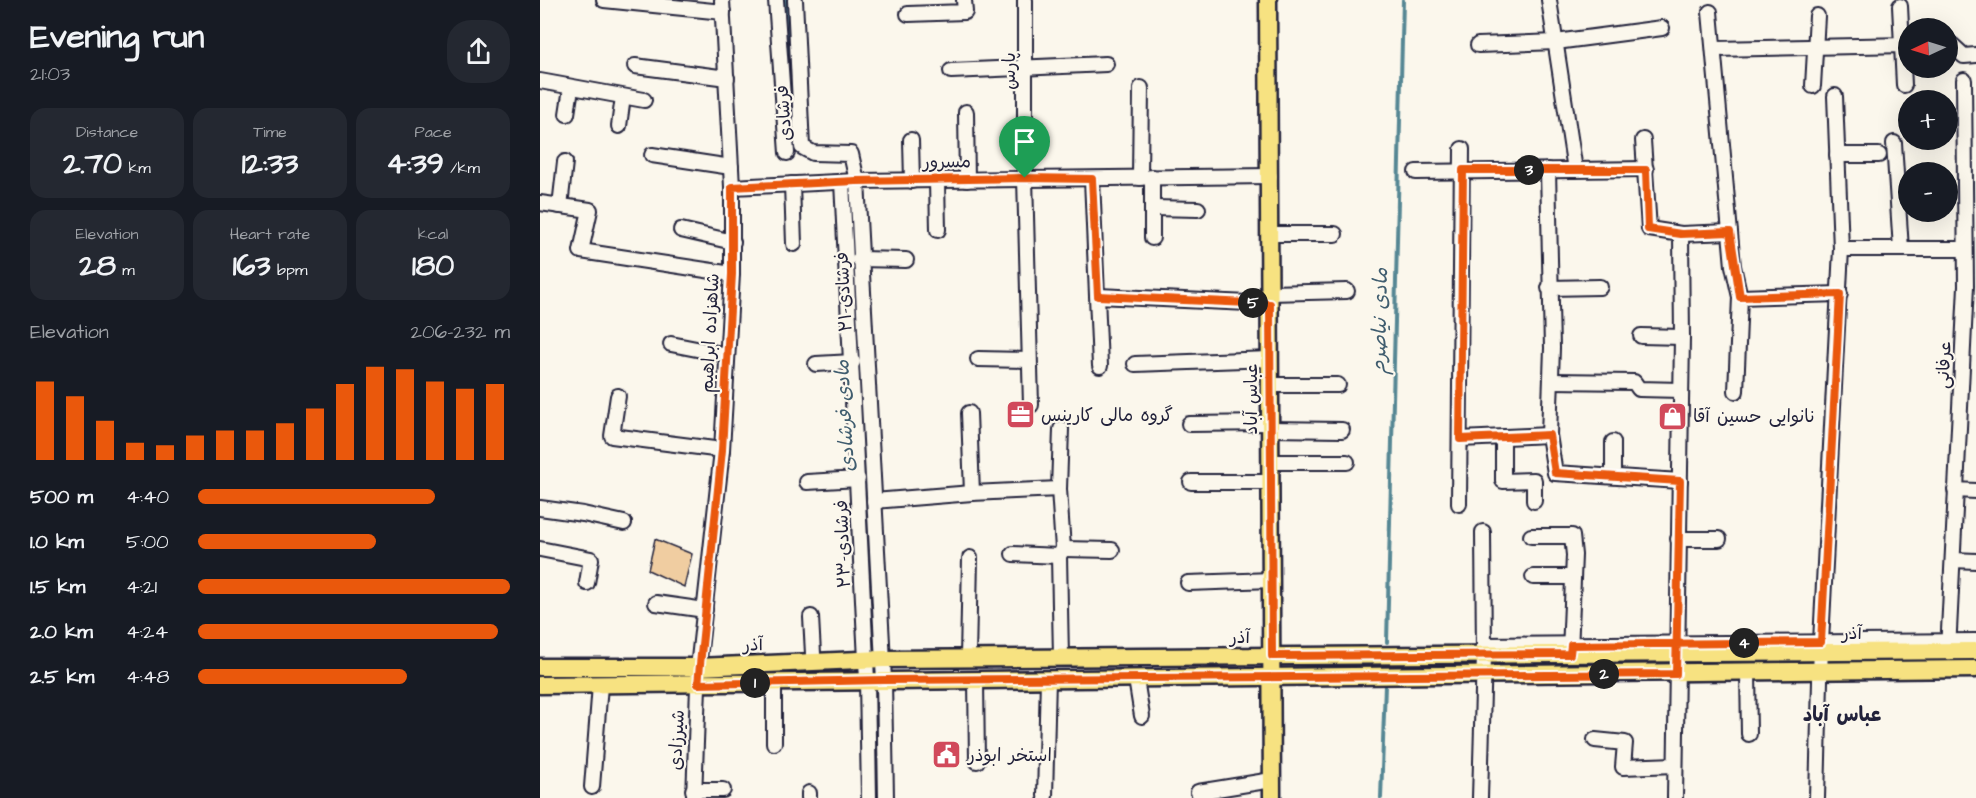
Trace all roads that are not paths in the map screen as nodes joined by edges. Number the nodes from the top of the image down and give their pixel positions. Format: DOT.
graph roads {
  1 [pos="604,0"];
  2 [pos="964,0"];
  3 [pos="1025,0"];
  4 [pos="1268,0"];
  5 [pos="1549,0"];
  6 [pos="619,1"];
  7 [pos="796,2"];
  8 [pos="777,3"];
  9 [pos="722,6"];
  10 [pos="1900,6"];
  11 [pos="1710,12"];
  12 [pos="908,14"];
  13 [pos="1817,16"];
  14 [pos="1902,18"];
  15 [pos="1662,28"];
  16 [pos="1556,42"];
  17 [pos="1478,45"];
  18 [pos="1898,45"];
  19 [pos="1815,46"];
  20 [pos="1715,49"];
  21 [pos="1958,50"];
  22 [pos="1976,55"];
  23 [pos="1106,64"];
  24 [pos="635,66"];
  25 [pos="1027,67"];
  26 [pos="951,71"];
  27 [pos="727,78"];
  28 [pos="1904,78"];
  29 [pos="1964,80"];
  30 [pos="540,81"];
  31 [pos="1904,85"];
  32 [pos="1813,86"];
  33 [pos="571,88"];
  34 [pos="1141,88"];
  35 [pos="1835,96"];
  36 [pos="623,97"];
  37 [pos="644,100"];
  38 [pos="966,112"];
  39 [pos="567,114"];
  40 [pos="620,126"];
  41 [pos="911,140"];
  42 [pos="1643,140"];
  43 [pos="1894,144"];
  44 [pos="1462,149"];
  45 [pos="787,153"];
  46 [pos="652,155"];
  47 [pos="1838,155"];
  48 [pos="1879,155"];
  49 [pos="565,162"];
  50 [pos="731,167"];
  51 [pos="1463,170"];
  52 [pos="1548,170"];
  53 [pos="1575,170"];
  54 [pos="1646,170"];
  55 [pos="1416,172"];
  56 [pos="1270,176"];
  57 [pos="1025,178"];
  58 [pos="1146,178"];
  59 [pos="1092,179"];
  60 [pos="967,180"];
  61 [pos="856,181"];
  62 [pos="912,181"];
  63 [pos="937,181"];
  64 [pos="842,182"];
  65 [pos="792,184"];
  66 [pos="732,187"];
  67 [pos="1970,195"];
  68 [pos="540,203"];
  69 [pos="560,206"];
  70 [pos="1153,208"];
  71 [pos="1198,209"];
  72 [pos="681,230"];
  73 [pos="938,230"];
  74 [pos="1730,232"];
  75 [pos="1270,234"];
  76 [pos="1335,234"];
  77 [pos="1681,234"];
  78 [pos="1152,238"];
  79 [pos="733,242"];
  80 [pos="794,244"];
  81 [pos="1841,249"];
  82 [pos="1901,249"];
  83 [pos="1965,249"];
  84 [pos="859,259"];
  85 [pos="906,260"];
  86 [pos="732,274"];
  87 [pos="1971,286"];
  88 [pos="1600,287"];
  89 [pos="1549,288"];
  90 [pos="1347,291"];
  91 [pos="1840,294"];
  92 [pos="1098,296"];
  93 [pos="1740,297"];
  94 [pos="1270,298"];
  95 [pos="1641,336"];
  96 [pos="1682,337"];
  97 [pos="671,344"];
  98 [pos="727,355"];
  99 [pos="978,359"];
  100 [pos="1270,359"];
  101 [pos="1029,360"];
  102 [pos="853,362"];
  103 [pos="816,364"];
  104 [pos="1135,364"];
  105 [pos="1100,366"];
  106 [pos="1551,381"];
  107 [pos="1270,385"];
  108 [pos="1338,385"];
  109 [pos="1682,390"];
  110 [pos="1736,391"];
  111 [pos="618,396"];
  112 [pos="1030,405"];
  113 [pos="969,413"];
  114 [pos="1189,424"];
  115 [pos="1270,426"];
  116 [pos="1061,429"];
  117 [pos="1342,430"];
  118 [pos="1549,435"];
  119 [pos="1503,437"];
  120 [pos="1460,439"];
  121 [pos="1613,442"];
  122 [pos="722,450"];
  123 [pos="1271,462"];
  124 [pos="1347,462"];
  125 [pos="1613,475"];
  126 [pos="858,479"];
  127 [pos="1680,481"];
  128 [pos="807,482"];
  129 [pos="1191,482"];
  130 [pos="1271,482"];
  131 [pos="1059,489"];
  132 [pos="1955,490"];
  133 [pos="1976,491"];
  134 [pos="972,493"];
  135 [pos="874,501"];
  136 [pos="1534,501"];
  137 [pos="1459,504"];
  138 [pos="540,508"];
  139 [pos="624,523"];
  140 [pos="1483,532"];
  141 [pos="1531,536"];
  142 [pos="1678,539"];
  143 [pos="1719,539"];
  144 [pos="540,549"];
  145 [pos="1112,550"];
  146 [pos="1061,552"];
  147 [pos="1013,554"];
  148 [pos="970,558"];
  149 [pos="1953,560"];
  150 [pos="1976,561"];
  151 [pos="1533,577"];
  152 [pos="1573,577"];
  153 [pos="1272,580"];
  154 [pos="587,583"];
  155 [pos="1188,583"];
  156 [pos="656,603"];
  157 [pos="705,610"];
  158 [pos="811,617"];
  159 [pos="1976,641"];
  160 [pos="1948,646"];
  161 [pos="1821,647"];
  162 [pos="1675,648"];
  163 [pos="1571,649"];
  164 [pos="1484,650"];
  165 [pos="1976,651"];
  166 [pos="813,654"];
  167 [pos="1061,654"];
  168 [pos="1402,654"];
  169 [pos="968,655"];
  170 [pos="874,656"];
  171 [pos="1272,656"];
  172 [pos="540,659"];
  173 [pos="768,660"];
  174 [pos="699,663"];
  175 [pos="540,667"];
  176 [pos="1976,669"];
  177 [pos="1821,670"];
  178 [pos="1748,672"];
  179 [pos="1676,674"];
  180 [pos="1402,676"];
  181 [pos="1483,676"];
  182 [pos="1272,678"];
  183 [pos="1136,679"];
  184 [pos="875,680"];
  185 [pos="976,680"];
  186 [pos="1048,680"];
  187 [pos="774,682"];
  188 [pos="698,684"];
  189 [pos="540,685"];
  190 [pos="600,685"];
  191 [pos="1142,716"];
  192 [pos="1749,734"];
  193 [pos="1596,740"];
  194 [pos="774,743"];
  195 [pos="977,761"];
  196 [pos="1675,765"];
  197 [pos="1272,780"];
  198 [pos="592,787"];
  199 [pos="723,790"];
  200 [pos="1197,792"];
  201 [pos="693,794"];
  202 [pos="1045,796"];
  203 [pos="869,798"];
  204 [pos="886,798"];
  205 [pos="1272,798"];
  206 [pos="1480,798"];
  207 [pos="1675,798"];
  208 [pos="1817,798"];
  1 -- 6 [label="street"];
  2 -- 12 [label="street"];
  3 -- 25 [label="street, پارس"];
  4 -- 56 [label="main road, عباس آباد"];
  5 -- 16 [label="street"];
  6 -- 9 [label="street"];
  7 -- 8 [label="street"];
  7 -- 61 [label="street, فرشادی"];
  8 -- 45 [label="street"];
  9 -- 27 [label="street, شاهزاده ابراهیم"];
  10 -- 14 [label="street"];
  11 -- 20 [label="street"];
  13 -- 19 [label="street"];
  15 -- 16 [label="street"];
  16 -- 17 [label="street"];
  16 -- 53 [label="street"];
  18 -- 19 [label="street"];
  19 -- 20 [label="street"];
  19 -- 32 [label="street"];
  20 -- 74 [label="street"];
  21 -- 22 [label="street"];
  23 -- 25 [label="street"];
  24 -- 27 [label="street"];
  25 -- 26 [label="street"];
  25 -- 57 [label="street, پارس"];
  27 -- 50 [label="street, شاهزاده ابراهیم"];
  28 -- 31 [label="street"];
  29 -- 67 [label="street, عرفانی"];
  30 -- 33 [label="street"];
  33 -- 36 [label="street"];
  33 -- 39 [label="street"];
  34 -- 58 [label="street"];
  35 -- 47 [label="street"];
  36 -- 37 [label="street"];
  36 -- 40 [label="street"];
  38 -- 60 [label="street"];
  41 -- 62 [label="street"];
  42 -- 54 [label="street"];
  43 -- 82 [label="street"];
  44 -- 51 [label="street"];
  46 -- 50 [label="street"];
  47 -- 48 [label="street"];
  47 -- 81 [label="street"];
  49 -- 69 [label="street"];
  50 -- 66 [label="street, شاهزاده ابراهیم"];
  51 -- 52 [label="street"];
  51 -- 55 [label="street"];
  51 -- 120 [label="street"];
  52 -- 53 [label="street"];
  52 -- 89 [label="street"];
  53 -- 54 [label="street"];
  54 -- 77 [label="street"];
  56 -- 58 [label="street, مسرور"];
  56 -- 75 [label="main road, عباس آباد"];
  57 -- 59 [label="street, مسرور"];
  57 -- 60 [label="street, مسرور"];
  57 -- 101 [label="street, پارس"];
  58 -- 59 [label="street, مسرور"];
  58 -- 70 [label="street"];
  59 -- 92 [label="street"];
  60 -- 63 [label="street, مسرور"];
  61 -- 62 [label="street, مسرور"];
  61 -- 64 [label="street, مسرور"];
  61 -- 84 [label="street, ۲۱-فرشادی"];
  62 -- 63 [label="street, مسرور"];
  63 -- 73 [label="street"];
  64 -- 65 [label="street, مسرور"];
  64 -- 102 [label="street, ۲۳-فرشادی"];
  65 -- 66 [label="street, مسرور"];
  65 -- 80 [label="street"];
  66 -- 79 [label="street, شاهزاده ابراهیم"];
  67 -- 83 [label="street, عرفانی"];
  68 -- 69 [label="street"];
  69 -- 86 [label="street"];
  70 -- 71 [label="street"];
  70 -- 78 [label="street"];
  72 -- 79 [label="street"];
  74 -- 77 [label="street"];
  74 -- 93 [label="street"];
  75 -- 76 [label="street"];
  75 -- 94 [label="main road, عباس آباد"];
  77 -- 96 [label="street"];
  79 -- 86 [label="street, شاهزاده ابراهیم"];
  81 -- 82 [label="street"];
  81 -- 91 [label="street"];
  82 -- 83 [label="street"];
  83 -- 87 [label="street, عرفانی"];
  84 -- 85 [label="street"];
  84 -- 135 [label="street, ۲۱-فرشادی"];
  86 -- 98 [label="street, شاهزاده ابراهیم"];
  87 -- 132 [label="street, عرفانی"];
  88 -- 89 [label="street"];
  89 -- 106 [label="street"];
  90 -- 94 [label="street"];
  91 -- 93 [label="street"];
  91 -- 161 [label="street"];
  92 -- 94 [label="street"];
  92 -- 105 [label="street"];
  93 -- 110 [label="street"];
  94 -- 100 [label="main road, عباس آباد"];
  95 -- 96 [label="street"];
  96 -- 109 [label="street"];
  97 -- 98 [label="street"];
  98 -- 122 [label="street, شاهزاده ابراهیم"];
  99 -- 101 [label="street"];
  100 -- 104 [label="street"];
  100 -- 107 [label="main road, عباس آباد"];
  101 -- 112 [label="street, پارس"];
  102 -- 103 [label="street"];
  102 -- 126 [label="street, ۲۳-فرشادی"];
  106 -- 109 [label="street"];
  106 -- 118 [label="street"];
  107 -- 108 [label="street"];
  107 -- 115 [label="main road, عباس آباد"];
  109 -- 127 [label="street"];
  111 -- 122 [label="street"];
  113 -- 134 [label="street"];
  114 -- 115 [label="street"];
  115 -- 117 [label="street"];
  115 -- 123 [label="main road, عباس آباد"];
  116 -- 131 [label="street"];
  118 -- 119 [label="street"];
  118 -- 125 [label="street"];
  119 -- 120 [label="street"];
  119 -- 136 [label="street"];
  120 -- 137 [label="street"];
  121 -- 125 [label="street"];
  122 -- 157 [label="street, شاهزاده ابراهیم"];
  123 -- 124 [label="street"];
  123 -- 130 [label="main road, عباس آباد"];
  125 -- 127 [label="street"];
  126 -- 128 [label="street"];
  126 -- 170 [label="street, ۲۳-فرشادی"];
  127 -- 142 [label="street"];
  129 -- 130 [label="street"];
  130 -- 153 [label="main road, عباس آباد"];
  131 -- 134 [label="street"];
  131 -- 146 [label="street"];
  132 -- 133 [label="street"];
  132 -- 149 [label="street, عرفانی"];
  134 -- 135 [label="street"];
  135 -- 170 [label="street, ۲۱-فرشادی"];
  138 -- 139 [label="street"];
  140 -- 164 [label="street"];
  141 -- 152 [label="street"];
  142 -- 143 [label="street"];
  142 -- 162 [label="street"];
  144 -- 154 [label="street"];
  145 -- 146 [label="street"];
  146 -- 147 [label="street"];
  146 -- 167 [label="street"];
  148 -- 169 [label="street"];
  149 -- 150 [label="street"];
  149 -- 160 [label="street, عرفانی"];
  151 -- 152 [label="street"];
  152 -- 163 [label="street"];
  153 -- 155 [label="street"];
  153 -- 171 [label="main road, عباس آباد"];
  156 -- 157 [label="street"];
  157 -- 174 [label="street, شاهزاده ابراهیم"];
  158 -- 166 [label="street"];
  159 -- 160 [label="street, آذر"];
  160 -- 161 [label="main road, آذر"];
  160 -- 165 [label="main road, آذر"];
  161 -- 162 [label="main road, آذر"];
  161 -- 177 [label="street"];
  162 -- 163 [label="main road, آذر"];
  162 -- 179 [label="street"];
  163 -- 164 [label="main road, آذر"];
  164 -- 168 [label="main road, آذر"];
  164 -- 181 [label="street"];
  166 -- 170 [label="street, آذر"];
  166 -- 173 [label="street, آذر"];
  167 -- 169 [label="main road, آذر"];
  167 -- 171 [label="main road, آذر"];
  168 -- 171 [label="main road, آذر"];
  168 -- 180 [label="main road"];
  169 -- 170 [label="main road, آذر"];
  170 -- 173 [label="main road, آذر"];
  170 -- 184 [label="street"];
  171 -- 182 [label="main road, عباس آباد"];
  172 -- 174 [label="street, آذر"];
  173 -- 174 [label="main road, آذر"];
  174 -- 175 [label="main road, آذر"];
  174 -- 188 [label="street, شیرزادی"];
  176 -- 177 [label="main road, آذر"];
  177 -- 178 [label="main road, آذر"];
  177 -- 208 [label="street"];
  178 -- 179 [label="main road, آذر"];
  178 -- 192 [label="street"];
  179 -- 181 [label="main road, آذر"];
  179 -- 196 [label="street"];
  180 -- 181 [label="main road, آذر"];
  180 -- 182 [label="main road, آذر"];
  181 -- 206 [label="street"];
  182 -- 183 [label="main road, آذر"];
  182 -- 197 [label="main road, عباس آباد"];
  183 -- 186 [label="main road, آذر"];
  183 -- 191 [label="street"];
  184 -- 185 [label="main road, آذر"];
  184 -- 187 [label="main road, آذر"];
  184 -- 203 [label="street"];
  184 -- 204 [label="street"];
  185 -- 186 [label="main road, آذر"];
  185 -- 195 [label="street"];
  186 -- 202 [label="street"];
  187 -- 188 [label="main road, آذر"];
  187 -- 194 [label="street"];
  188 -- 190 [label="main road, آذر"];
  188 -- 201 [label="street, شیرزادی"];
  189 -- 190 [label="main road, آذر"];
  190 -- 198 [label="street"];
  193 -- 196 [label="street"];
  196 -- 207 [label="street"];
  197 -- 200 [label="street"];
  197 -- 205 [label="main road, عباس آباد"];
  199 -- 201 [label="street"];
}
